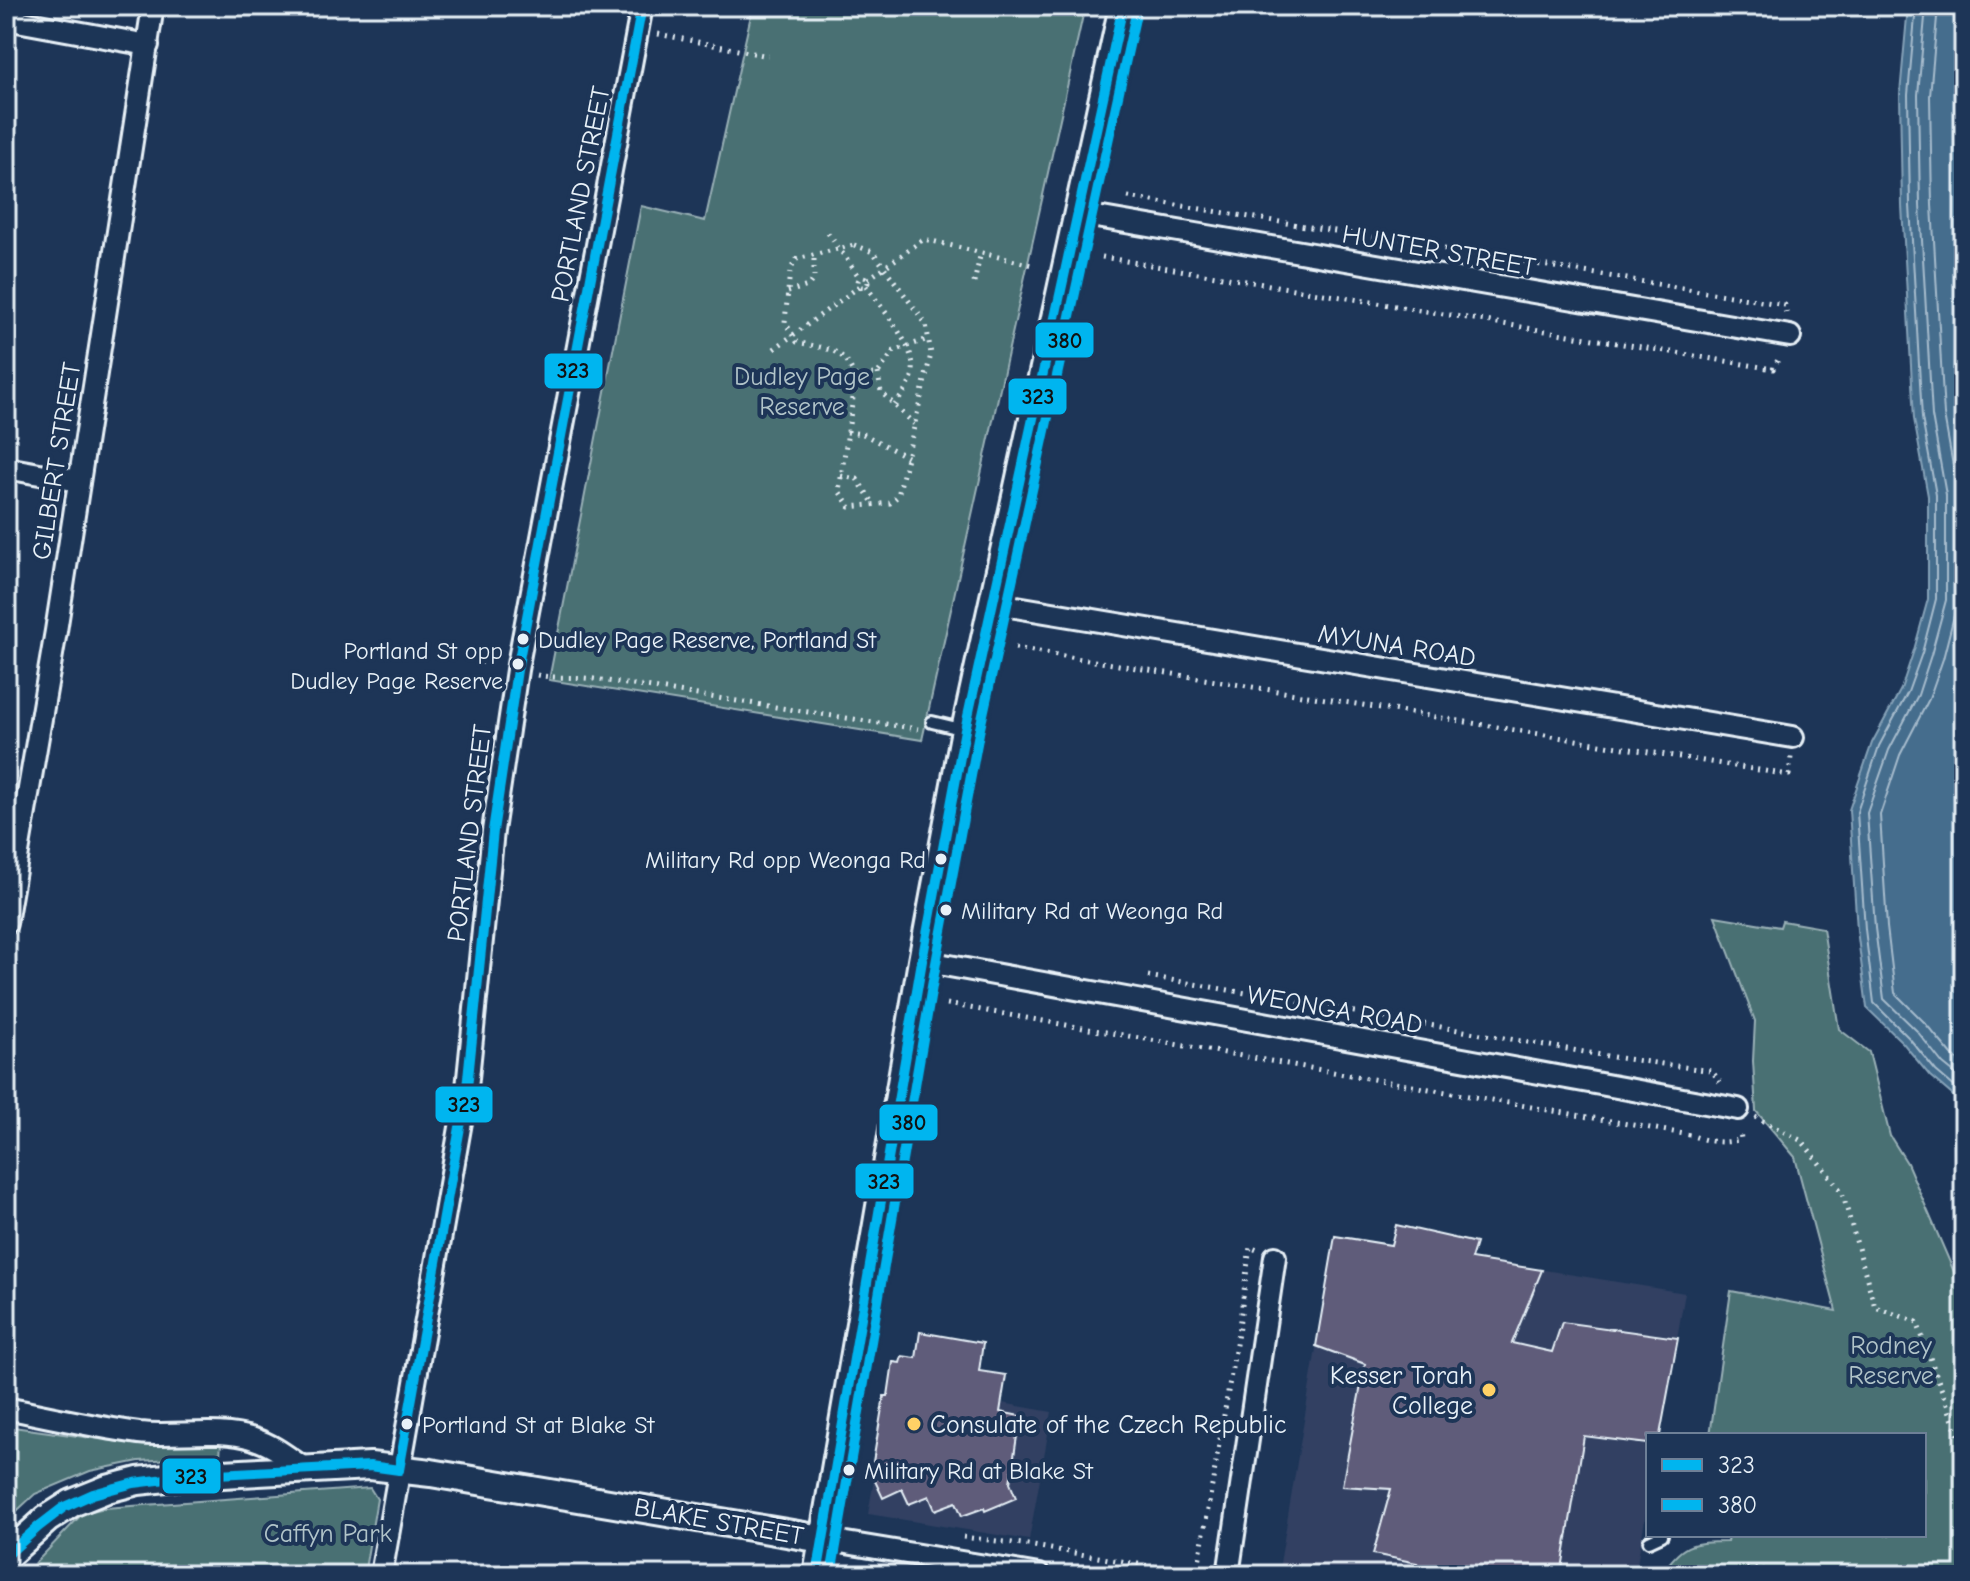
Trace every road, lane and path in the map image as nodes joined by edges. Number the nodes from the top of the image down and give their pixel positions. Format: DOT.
graph roads {
  1 [pos="153,6"];
  2 [pos="642,6"];
  3 [pos="1123,6"];
  4 [pos="6,19"];
  5 [pos="638,30"];
  6 [pos="148,45"];
  7 [pos="768,56"];
  8 [pos="1116,195"];
  9 [pos="1079,214"];
  10 [pos="828,233"];
  11 [pos="839,249"];
  12 [pos="981,252"];
  13 [pos="814,255"];
  14 [pos="1102,257"];
  15 [pos="1036,266"];
  16 [pos="884,267"];
  17 [pos="860,278"];
  18 [pos="868,279"];
  19 [pos="974,283"];
  20 [pos="863,286"];
  21 [pos="788,292"];
  22 [pos="793,335"];
  23 [pos="1790,336"];
  24 [pos="928,339"];
  25 [pos="907,347"];
  26 [pos="774,349"];
  27 [pos="878,373"];
  28 [pos="856,378"];
  29 [pos="895,405"];
  30 [pos="914,424"];
  31 [pos="847,432"];
  32 [pos="907,457"];
  33 [pos="6,468"];
  34 [pos="841,476"];
  35 [pos="79,481"];
  36 [pos="874,504"];
  37 [pos="992,603"];
  38 [pos="1015,648"];
  39 [pos="553,679"];
  40 [pos="932,727"];
  41 [pos="965,730"];
  42 [pos="1793,737"];
  43 [pos="6,923"];
  44 [pos="922,961"];
  45 [pos="1145,976"];
  46 [pos="947,1004"];
  47 [pos="1738,1109"];
  48 [pos="1275,1257"];
  49 [pos="6,1408"];
  50 [pos="1964,1451"];
  51 [pos="307,1470"];
  52 [pos="399,1470"];
  53 [pos="961,1537"];
  54 [pos="1658,1537"];
  55 [pos="822,1539"];
  56 [pos="1649,1541"];
  57 [pos="6,1556"];
  58 [pos="381,1575"];
  59 [pos="817,1575"];
  60 [pos="1039,1575"];
  61 [pos="1199,1575"];
  62 [pos="1228,1575"];
  63 [pos="1733,1575"];
  64 [pos="1797,1575"];
  1 -- 6 [label="street, GILBERT STREET"];
  2 -- 5 [label="street, PORTLAND STREET"];
  3 -- 9 [label="street"];
  4 -- 6 [label="street"];
  5 -- 7 [label="path"];
  5 -- 52 [label="street, PORTLAND STREET"];
  6 -- 35 [label="street, GILBERT STREET"];
  8 -- 23 [label="path"];
  9 -- 23 [label="street, HUNTER STREET"];
  9 -- 37 [label="street"];
  10 -- 11 [label="path"];
  11 -- 13 [label="path"];
  11 -- 16 [label="path"];
  11 -- 17 [label="path"];
  12 -- 15 [label="path"];
  12 -- 16 [label="path"];
  12 -- 19 [label="path"];
  13 -- 21 [label="path"];
  13 -- 21 [label="path"];
  14 -- 23 [label="path"];
  16 -- 18 [label="path"];
  16 -- 24 [label="path"];
  17 -- 18 [label="path"];
  17 -- 20 [label="path"];
  18 -- 20 [label="path"];
  20 -- 22 [label="path"];
  20 -- 25 [label="path"];
  21 -- 22 [label="path"];
  22 -- 26 [label="path"];
  22 -- 28 [label="path"];
  24 -- 25 [label="path"];
  24 -- 30 [label="path"];
  25 -- 27 [label="path"];
  25 -- 29 [label="path"];
  27 -- 28 [label="path"];
  27 -- 29 [label="path"];
  28 -- 31 [label="path"];
  29 -- 30 [label="path"];
  30 -- 32 [label="path"];
  31 -- 32 [label="path"];
  31 -- 34 [label="path"];
  32 -- 36 [label="path"];
  33 -- 35 [label="street"];
  34 -- 36 [label="path"];
  34 -- 36 [label="path"];
  35 -- 43 [label="street, GILBERT STREET"];
  37 -- 41 [label="street"];
  37 -- 42 [label="street, MYUNA ROAD"];
  38 -- 42 [label="path"];
  39 -- 40 [label="path"];
  40 -- 41 [label="lane"];
  41 -- 44 [label="street"];
  44 -- 47 [label="street, WEONGA ROAD"];
  44 -- 55 [label="street"];
  45 -- 47 [label="path"];
  46 -- 47 [label="path"];
  47 -- 50 [label="path"];
  48 -- 61 [label="path"];
  48 -- 62 [label="street"];
  49 -- 51 [label="street"];
  51 -- 52 [label="street, BLAKE STREET"];
  51 -- 57 [label="street, BLAKE STREET"];
  52 -- 55 [label="street, BLAKE STREET"];
  52 -- 58 [label="street, PORTLAND STREET"];
  53 -- 61 [label="path"];
  54 -- 56 [label="lane"];
  55 -- 59 [label="street"];
  55 -- 60 [label="street, BLAKE STREET"];
  63 -- 64 [label="path"];
}
